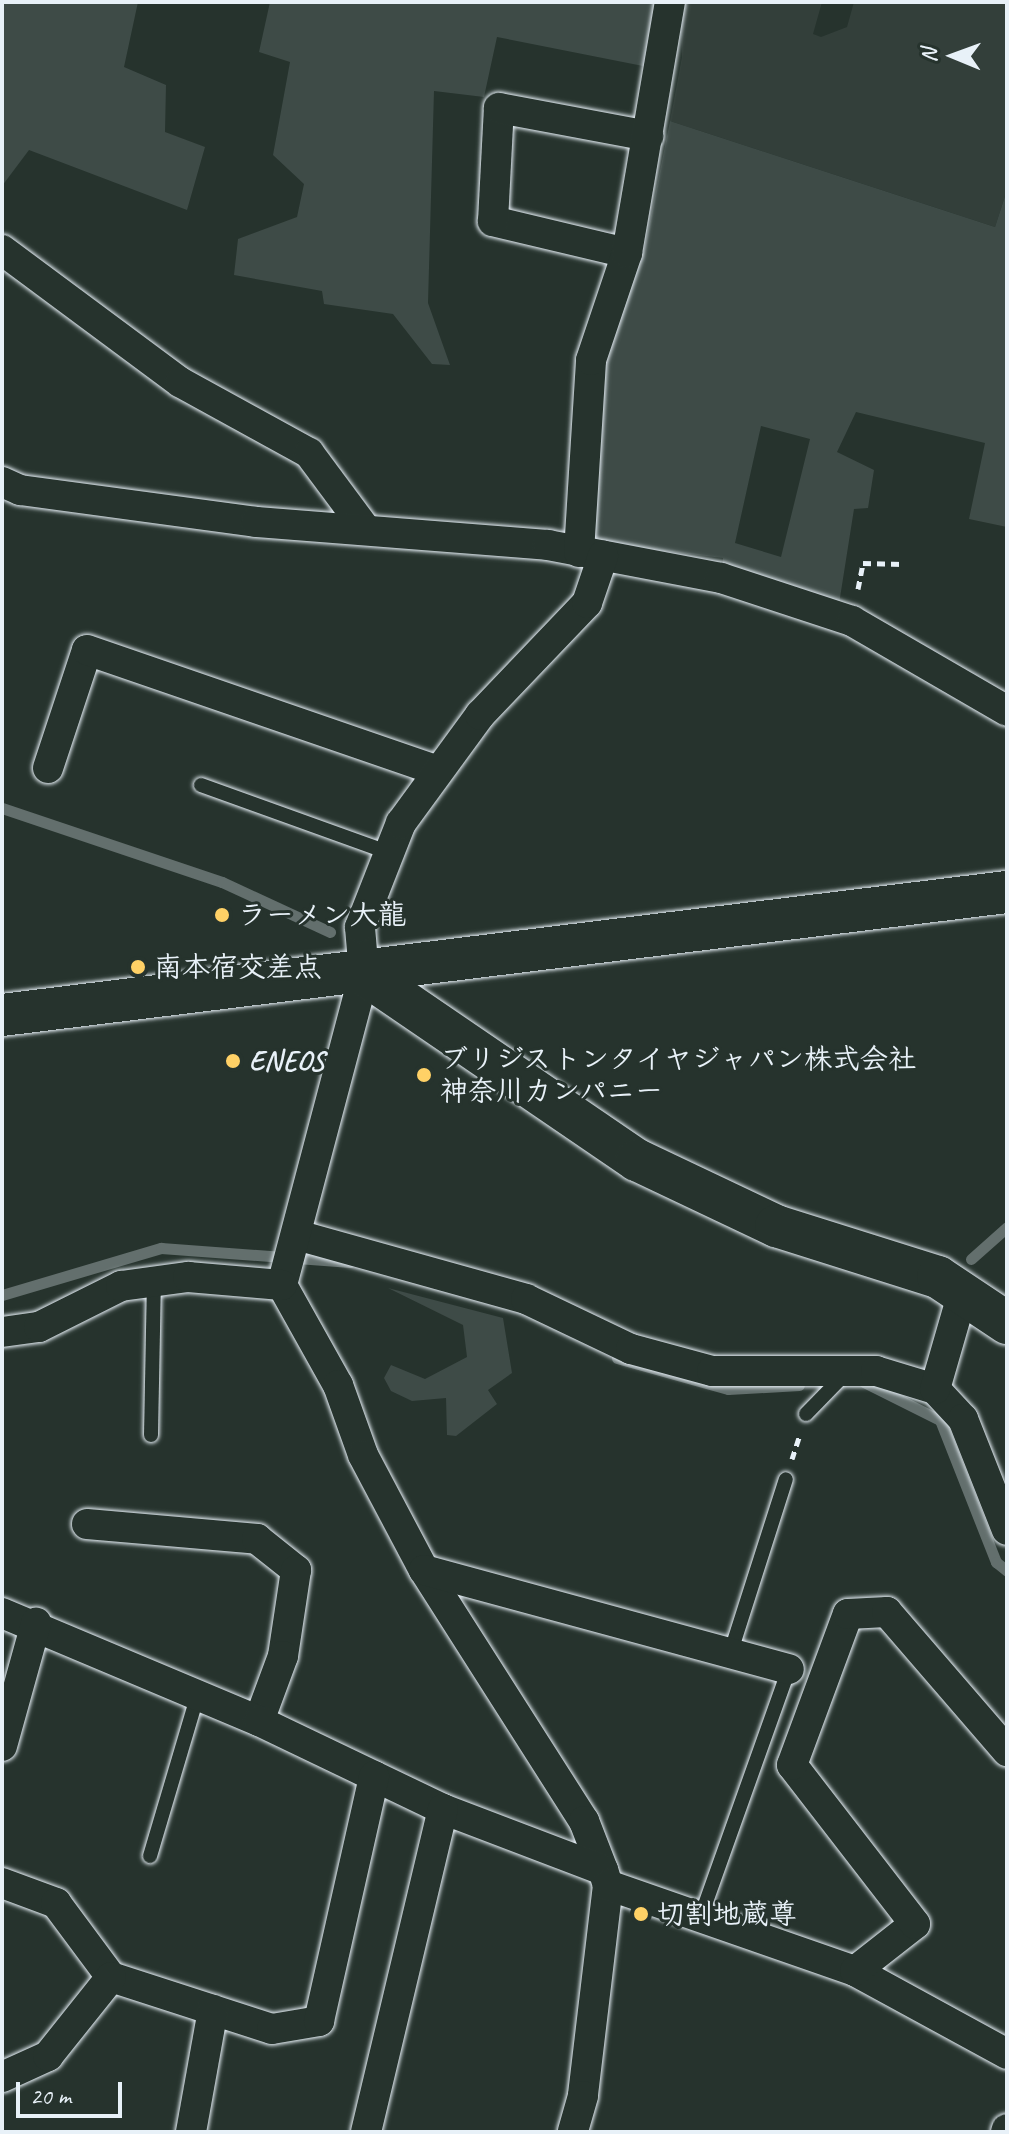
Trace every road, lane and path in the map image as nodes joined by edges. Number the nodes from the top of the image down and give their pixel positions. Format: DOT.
graph roads {
  1 [pos="670,2"];
  2 [pos="648,136"];
  3 [pos="2,250"];
  4 [pos="627,253"];
  5 [pos="2,482"];
  6 [pos="364,527"];
  7 [pos="591,554"];
  8 [pos="903,564"];
  9 [pos="852,621"];
  10 [pos="1007,711"];
  11 [pos="48,768"];
  12 [pos="436,770"];
  13 [pos="201,785"];
  14 [pos="390,853"];
  15 [pos="1007,892"];
  16 [pos="364,974"];
  17 [pos="2,1015"];
  18 [pos="296,1241"];
  19 [pos="285,1281"];
  20 [pos="154,1282"];
  21 [pos="963,1292"];
  22 [pos="1007,1323"];
  23 [pos="2,1332"];
  24 [pos="849,1371"];
  25 [pos="935,1389"];
  26 [pos="808,1410"];
  27 [pos="151,1435"];
  28 [pos="786,1479"];
  29 [pos="87,1524"];
  30 [pos="1007,1530"];
  31 [pos="424,1570"];
  32 [pos="2,1613"];
  33 [pos="36,1623"];
  34 [pos="732,1648"];
  35 [pos="789,1669"];
  36 [pos="198,1694"];
  37 [pos="259,1721"];
  38 [pos="2,1746"];
  39 [pos="1007,1751"];
  40 [pos="374,1776"];
  41 [pos="443,1809"];
  42 [pos="150,1856"];
  43 [pos="605,1878"];
  44 [pos="2,1883"];
  45 [pos="701,1916"];
  46 [pos="855,1971"];
  47 [pos="111,1977"];
  48 [pos="213,2010"];
  49 [pos="1007,2054"];
  50 [pos="2,2077"];
  51 [pos="191,2132"];
  52 [pos="366,2132"];
  53 [pos="573,2132"];
  1 -- 2 [label="street"];
  2 -- 4 [label="street"];
  2 -- 4 [label="street"];
  3 -- 6 [label="street"];
  4 -- 7 [label="street"];
  5 -- 6 [label="street"];
  6 -- 7 [label="street"];
  7 -- 9 [label="street"];
  7 -- 12 [label="street"];
  8 -- 9 [label="path"];
  9 -- 10 [label="street"];
  11 -- 12 [label="street"];
  12 -- 14 [label="street"];
  13 -- 14 [label="lane"];
  14 -- 16 [label="street"];
  15 -- 16 [label="street"];
  16 -- 17 [label="street"];
  16 -- 18 [label="street"];
  16 -- 21 [label="street"];
  18 -- 19 [label="street"];
  18 -- 24 [label="street"];
  19 -- 20 [label="street"];
  19 -- 31 [label="street"];
  20 -- 23 [label="street"];
  20 -- 27 [label="lane"];
  21 -- 22 [label="street"];
  21 -- 25 [label="street"];
  24 -- 25 [label="street"];
  24 -- 26 [label="lane"];
  25 -- 30 [label="street"];
  26 -- 28 [label="path"];
  28 -- 34 [label="lane"];
  29 -- 37 [label="street"];
  31 -- 34 [label="street"];
  31 -- 43 [label="street"];
  32 -- 33 [label="street"];
  33 -- 36 [label="street"];
  33 -- 38 [label="street"];
  34 -- 35 [label="street"];
  35 -- 45 [label="lane"];
  36 -- 37 [label="street"];
  36 -- 42 [label="lane"];
  37 -- 40 [label="street"];
  39 -- 46 [label="street"];
  40 -- 41 [label="street"];
  40 -- 48 [label="street"];
  41 -- 43 [label="street"];
  41 -- 52 [label="street"];
  43 -- 45 [label="street"];
  43 -- 53 [label="street"];
  44 -- 47 [label="street"];
  45 -- 46 [label="street"];
  46 -- 49 [label="street"];
  47 -- 48 [label="street"];
  47 -- 50 [label="street"];
  48 -- 51 [label="street"];
}
